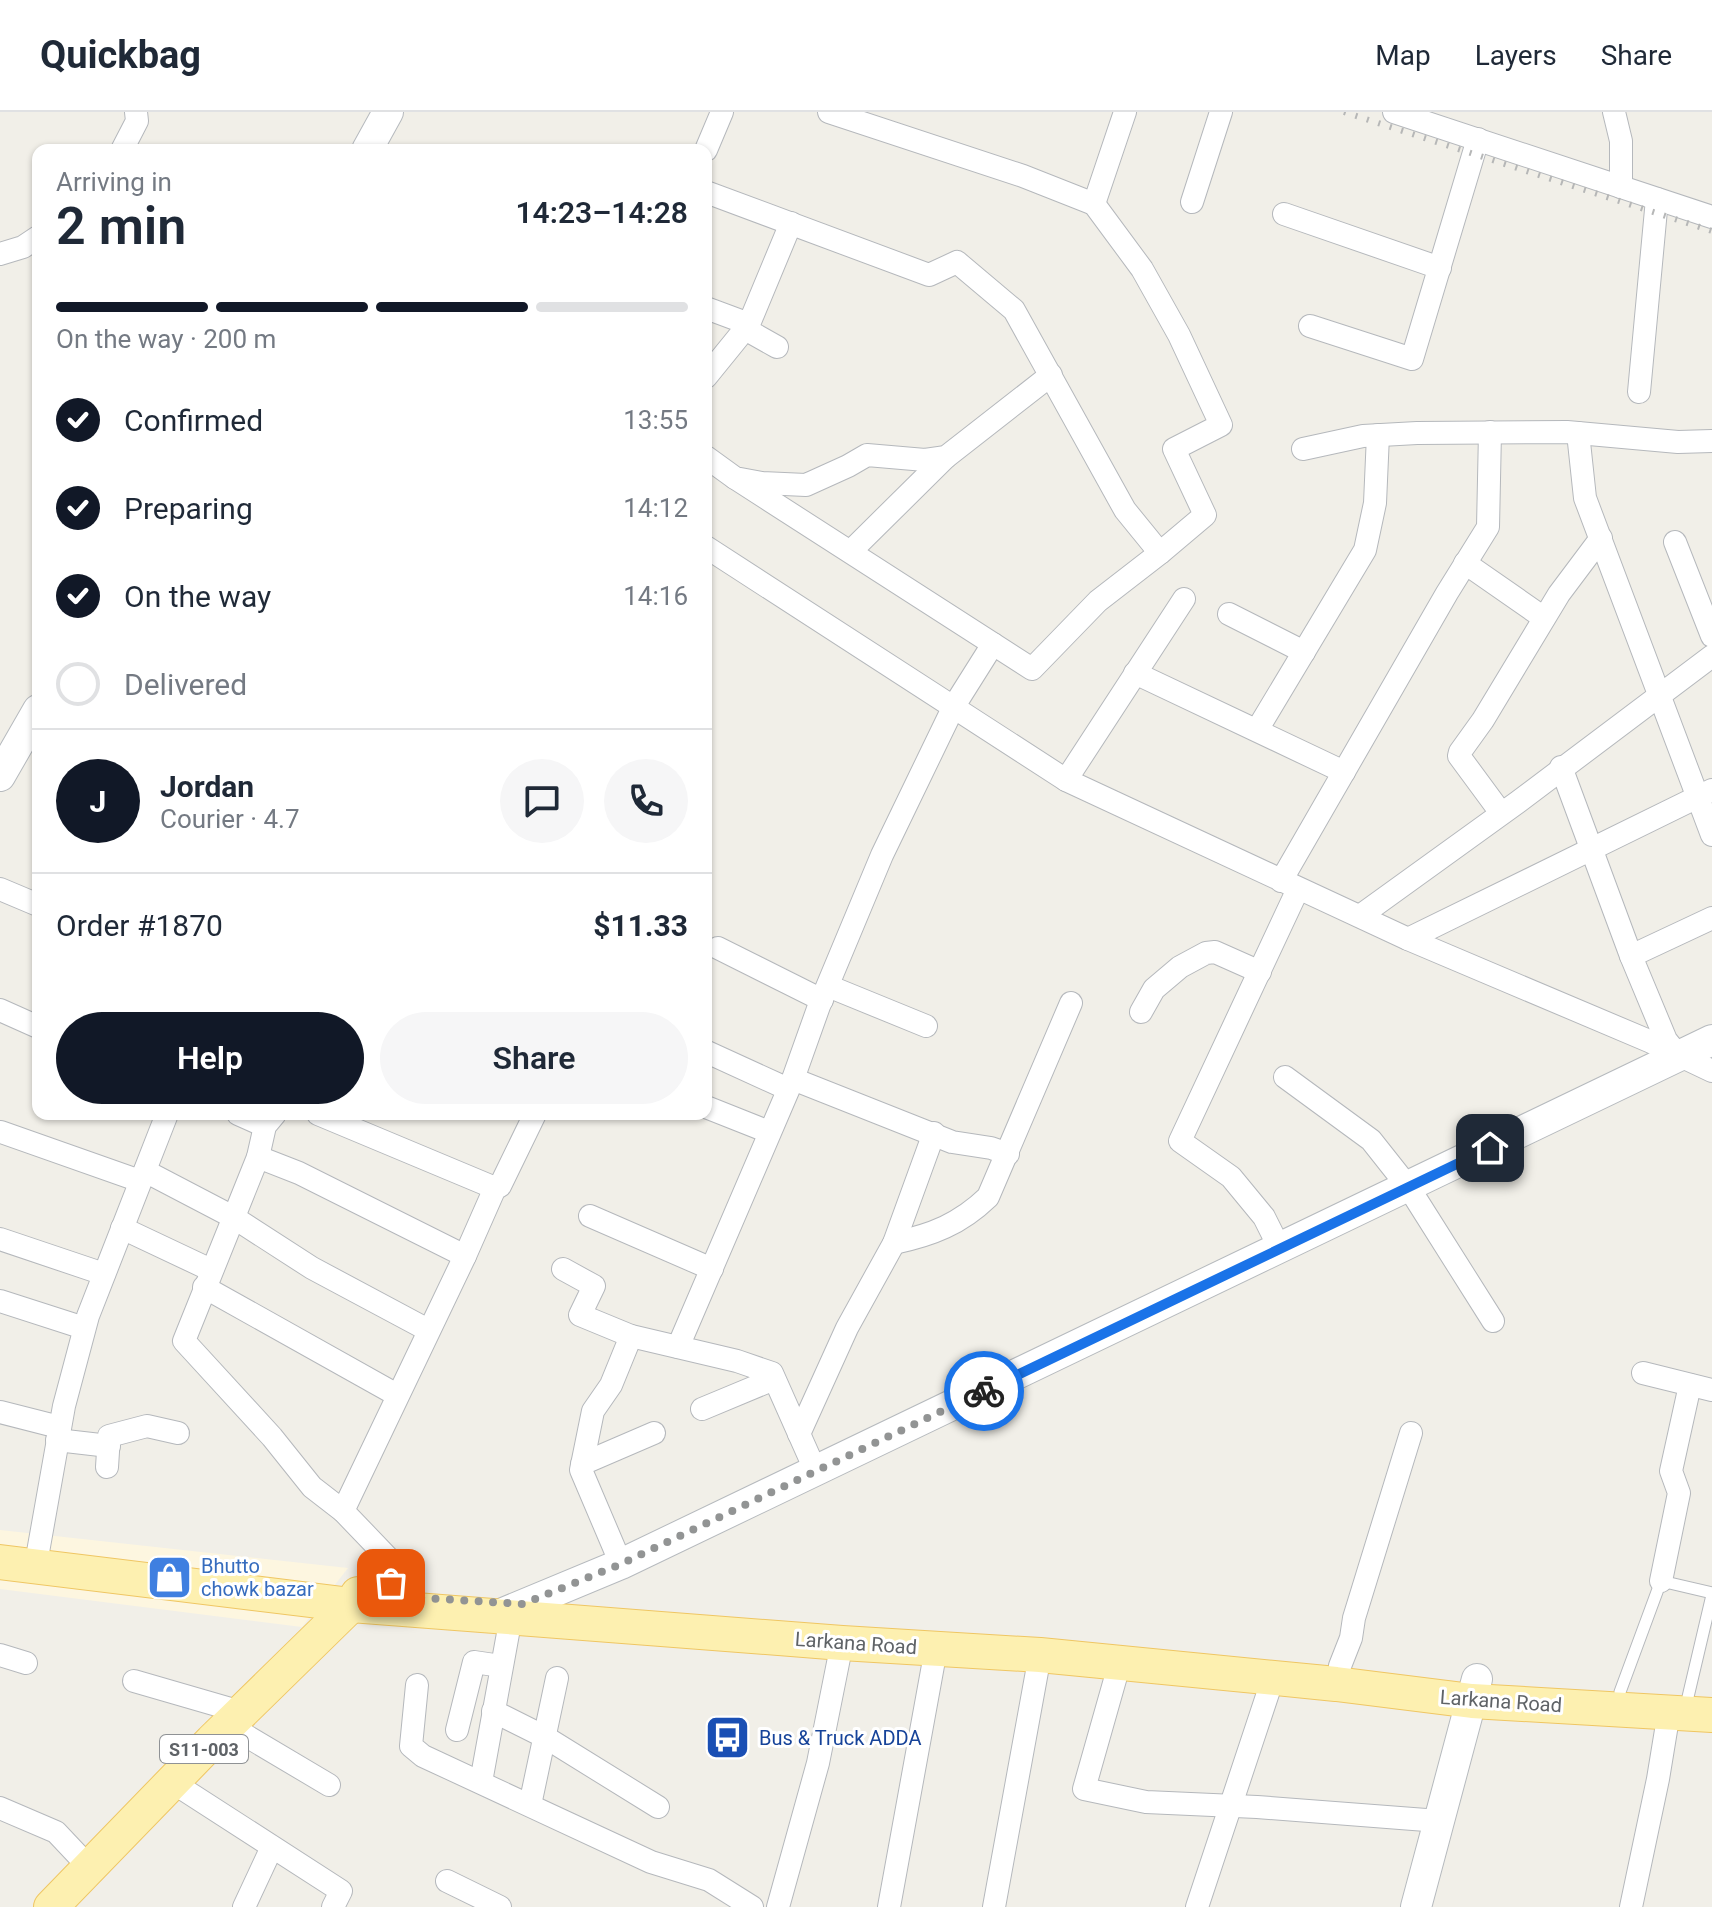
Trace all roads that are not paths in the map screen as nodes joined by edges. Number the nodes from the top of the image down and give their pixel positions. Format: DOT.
graph roads {
  1 [pos="136,112"];
  2 [pos="388,112"];
  3 [pos="722,112"];
  4 [pos="829,112"];
  5 [pos="1125,112"];
  6 [pos="1221,112"];
  7 [pos="1394,112"];
  8 [pos="1614,112"];
  9 [pos="1436,118"];
  10 [pos="1478,139"];
  11 [pos="125,144"];
  12 [pos="370,144"];
  13 [pos="709,144"];
  14 [pos="1621,187"];
  15 [pos="712,194"];
  16 [pos="1657,199"];
  17 [pos="1192,202"];
  18 [pos="1094,204"];
  19 [pos="1707,210"];
  20 [pos="1284,214"];
  21 [pos="791,223"];
  22 [pos="32,241"];
  23 [pos="0,254"];
  24 [pos="1440,268"];
  25 [pos="712,311"];
  26 [pos="1310,326"];
  27 [pos="747,327"];
  28 [pos="777,347"];
  29 [pos="712,370"];
  30 [pos="1051,375"];
  31 [pos="1639,392"];
  32 [pos="1490,432"];
  33 [pos="1578,433"];
  34 [pos="1378,435"];
  35 [pos="1712,441"];
  36 [pos="1303,449"];
  37 [pos="946,457"];
  38 [pos="712,461"];
  39 [pos="735,478"];
  40 [pos="1601,538"];
  41 [pos="1675,542"];
  42 [pos="712,551"];
  43 [pos="851,551"];
  44 [pos="1160,553"];
  45 [pos="1465,563"];
  46 [pos="1184,599"];
  47 [pos="1229,614"];
  48 [pos="1544,618"];
  49 [pos="1712,636"];
  50 [pos="993,644"];
  51 [pos="1304,652"];
  52 [pos="1712,656"];
  53 [pos="1135,673"];
  54 [pos="1659,696"];
  55 [pos="954,706"];
  56 [pos="32,720"];
  57 [pos="1257,730"];
  58 [pos="1561,767"];
  59 [pos="1344,772"];
  60 [pos="0,776"];
  61 [pos="1066,780"];
  62 [pos="1706,794"];
  63 [pos="1501,813"];
  64 [pos="1712,835"];
  65 [pos="1592,848"];
  66 [pos="1290,885"];
  67 [pos="0,889"];
  68 [pos="32,902"];
  69 [pos="1360,916"];
  70 [pos="1712,918"];
  71 [pos="1408,939"];
  72 [pos="718,948"];
  73 [pos="1631,956"];
  74 [pos="1260,972"];
  75 [pos="825,993"];
  76 [pos="1071,1003"];
  77 [pos="0,1010"];
  78 [pos="1141,1012"];
  79 [pos="32,1024"];
  80 [pos="926,1026"];
  81 [pos="1712,1040"];
  82 [pos="712,1054"];
  83 [pos="1679,1056"];
  84 [pos="1712,1071"];
  85 [pos="1285,1077"];
  86 [pos="790,1084"];
  87 [pos="712,1109"];
  88 [pos="165,1120"];
  89 [pos="270,1120"];
  90 [pos="332,1120"];
  91 [pos="528,1120"];
  92 [pos="1,1132"];
  93 [pos="769,1132"];
  94 [pos="934,1133"];
  95 [pos="1008,1154"];
  96 [pos="258,1157"];
  97 [pos="142,1176"];
  98 [pos="495,1188"];
  99 [pos="1409,1188"];
  100 [pos="590,1216"];
  101 [pos="233,1217"];
  102 [pos="122,1228"];
  103 [pos="0,1239"];
  104 [pos="894,1243"];
  105 [pos="1280,1249"];
  106 [pos="465,1256"];
  107 [pos="563,1269"];
  108 [pos="712,1269"];
  109 [pos="104,1274"];
  110 [pos="207,1279"];
  111 [pos="0,1301"];
  112 [pos="1493,1321"];
  113 [pos="84,1328"];
  114 [pos="428,1330"];
  115 [pos="631,1336"];
  116 [pos="678,1347"];
  117 [pos="1643,1373"];
  118 [pos="774,1379"];
  119 [pos="1701,1388"];
  120 [pos="397,1395"];
  121 [pos="702,1409"];
  122 [pos="1,1418"];
  123 [pos="178,1433"];
  124 [pos="654,1433"];
  125 [pos="1411,1433"];
  126 [pos="58,1434"];
  127 [pos="799,1434"];
  128 [pos="582,1464"];
  129 [pos="816,1472"];
  130 [pos="343,1511"];
  131 [pos="0,1547"];
  132 [pos="38,1552"];
  133 [pos="0,1562"];
  134 [pos="621,1564"];
  135 [pos="1661,1581"];
  136 [pos="1712,1594"];
  137 [pos="367,1598"];
  138 [pos="510,1612"];
  139 [pos="739,1627"];
  140 [pos="842,1643"];
  141 [pos="936,1649"];
  142 [pos="0,1655"];
  143 [pos="1040,1655"];
  144 [pos="1120,1662"];
  145 [pos="26,1663"];
  146 [pos="501,1666"];
  147 [pos="1340,1666"];
  148 [pos="557,1678"];
  149 [pos="1273,1678"];
  150 [pos="134,1681"];
  151 [pos="417,1685"];
  152 [pos="1475,1690"];
  153 [pos="1620,1692"];
  154 [pos="1695,1706"];
  155 [pos="493,1711"];
  156 [pos="235,1718"];
  157 [pos="457,1730"];
  158 [pos="545,1737"];
  159 [pos="172,1782"];
  160 [pos="481,1782"];
  161 [pos="329,1785"];
  162 [pos="530,1805"];
  163 [pos="1230,1806"];
  164 [pos="658,1807"];
  165 [pos="0,1808"];
  166 [pos="1439,1821"];
  167 [pos="272,1847"];
  168 [pos="89,1867"];
  169 [pos="447,1881"];
  170 [pos="51,1907"];
  171 [pos="244,1907"];
  172 [pos="333,1907"];
  173 [pos="500,1907"];
  174 [pos="752,1907"];
  175 [pos="778,1907"];
  176 [pos="889,1907"];
  177 [pos="994,1907"];
  178 [pos="1197,1907"];
  179 [pos="1416,1907"];
  180 [pos="1631,1907"];
  1 -- 11 [label="street"];
  2 -- 12 [label="main road"];
  3 -- 13 [label="street"];
  4 -- 18 [label="street"];
  5 -- 18 [label="street"];
  6 -- 17 [label="street"];
  7 -- 9 [label="street"];
  8 -- 14 [label="street"];
  9 -- 10 [label="street"];
  10 -- 14 [label="street"];
  10 -- 24 [label="street"];
  14 -- 16 [label="street"];
  15 -- 21 [label="street"];
  16 -- 19 [label="street"];
  16 -- 31 [label="street"];
  18 -- 44 [label="street"];
  20 -- 24 [label="street"];
  21 -- 27 [label="street"];
  21 -- 30 [label="street"];
  22 -- 23 [label="street"];
  24 -- 26 [label="street"];
  25 -- 27 [label="street"];
  27 -- 28 [label="street"];
  27 -- 29 [label="street"];
  30 -- 37 [label="street"];
  30 -- 44 [label="street"];
  32 -- 33 [label="street"];
  32 -- 34 [label="street"];
  32 -- 45 [label="street"];
  33 -- 35 [label="street"];
  33 -- 40 [label="street"];
  34 -- 36 [label="street"];
  34 -- 51 [label="street"];
  37 -- 39 [label="street"];
  37 -- 43 [label="street"];
  38 -- 39 [label="street"];
  39 -- 43 [label="street"];
  40 -- 48 [label="street"];
  40 -- 54 [label="street"];
  41 -- 49 [label="street"];
  42 -- 55 [label="street"];
  43 -- 50 [label="street"];
  44 -- 50 [label="street"];
  45 -- 48 [label="street"];
  45 -- 59 [label="street"];
  46 -- 53 [label="street"];
  47 -- 51 [label="street"];
  48 -- 63 [label="street"];
  50 -- 55 [label="street"];
  51 -- 57 [label="street"];
  52 -- 54 [label="street"];
  53 -- 57 [label="street"];
  53 -- 61 [label="street"];
  54 -- 58 [label="street"];
  54 -- 62 [label="street"];
  55 -- 61 [label="street"];
  55 -- 75 [label="street"];
  56 -- 60 [label="main road"];
  57 -- 59 [label="street"];
  58 -- 63 [label="street"];
  58 -- 65 [label="street"];
  59 -- 66 [label="street"];
  61 -- 66 [label="street"];
  62 -- 64 [label="street"];
  62 -- 65 [label="street"];
  63 -- 69 [label="street"];
  65 -- 71 [label="street"];
  65 -- 73 [label="street"];
  66 -- 69 [label="street"];
  66 -- 74 [label="street"];
  67 -- 68 [label="street"];
  69 -- 71 [label="street"];
  70 -- 73 [label="street"];
  71 -- 83 [label="street"];
  72 -- 75 [label="street"];
  73 -- 83 [label="street"];
  74 -- 78 [label="street"];
  74 -- 105 [label="street"];
  75 -- 80 [label="street"];
  75 -- 86 [label="street"];
  76 -- 95 [label="street"];
  77 -- 79 [label="street"];
  81 -- 83 [label="main road"];
  82 -- 86 [label="street"];
  83 -- 84 [label="street"];
  83 -- 99 [label="main road"];
  85 -- 99 [label="street"];
  86 -- 93 [label="street"];
  86 -- 94 [label="street"];
  87 -- 93 [label="street"];
  88 -- 97 [label="street"];
  89 -- 96 [label="street"];
  90 -- 98 [label="street"];
  91 -- 98 [label="street"];
  92 -- 97 [label="street"];
  93 -- 108 [label="street"];
  94 -- 95 [label="street"];
  94 -- 104 [label="street"];
  95 -- 104 [label="street"];
  96 -- 101 [label="street"];
  96 -- 106 [label="street"];
  97 -- 101 [label="street"];
  97 -- 102 [label="street"];
  98 -- 106 [label="street"];
  99 -- 105 [label="main road"];
  99 -- 112 [label="street"];
  100 -- 108 [label="street"];
  101 -- 110 [label="street"];
  101 -- 114 [label="street"];
  102 -- 109 [label="street"];
  102 -- 110 [label="street"];
  103 -- 109 [label="street"];
  104 -- 127 [label="street"];
  105 -- 129 [label="main road"];
  106 -- 114 [label="street"];
  107 -- 115 [label="street"];
  108 -- 116 [label="street"];
  109 -- 113 [label="street"];
  110 -- 120 [label="street"];
  110 -- 130 [label="street"];
  111 -- 113 [label="street"];
  113 -- 126 [label="street"];
  114 -- 120 [label="street"];
  115 -- 116 [label="street"];
  115 -- 128 [label="street"];
  116 -- 118 [label="street"];
  117 -- 119 [label="street"];
  118 -- 121 [label="street"];
  118 -- 127 [label="street"];
  119 -- 135 [label="street"];
  120 -- 130 [label="street"];
  122 -- 126 [label="street"];
  123 -- 126 [label="street"];
  124 -- 128 [label="street"];
  125 -- 147 [label="street"];
  126 -- 132 [label="street"];
  127 -- 129 [label="street"];
  128 -- 134 [label="street"];
  129 -- 134 [label="main road"];
  130 -- 137 [label="street"];
  131 -- 132 [label="main road, Larkana Road"];
  132 -- 137 [label="main road, Larkana Road"];
  133 -- 137 [label="main road, Larkana Road"];
  134 -- 138 [label="main road"];
  135 -- 136 [label="lane"];
  135 -- 153 [label="lane"];
  136 -- 154 [label="lane"];
  137 -- 138 [label="main road, Larkana Road"];
  137 -- 156 [label="main road, S11-003"];
  138 -- 139 [label="main road, Larkana Road"];
  138 -- 146 [label="street"];
  139 -- 140 [label="main road, Larkana Road"];
  139 -- 147 [label="main road, Larkana Road"];
  140 -- 141 [label="main road, Larkana Road"];
  140 -- 175 [label="street"];
  141 -- 143 [label="main road, Larkana Road"];
  141 -- 176 [label="street"];
  142 -- 145 [label="street"];
  143 -- 144 [label="main road, Larkana Road"];
  143 -- 177 [label="street"];
  144 -- 149 [label="main road, Larkana Road"];
  144 -- 163 [label="street"];
  146 -- 155 [label="street"];
  146 -- 157 [label="street"];
  147 -- 152 [label="main road, Larkana Road"];
  148 -- 158 [label="street"];
  149 -- 152 [label="main road, Larkana Road"];
  149 -- 163 [label="street"];
  150 -- 156 [label="street"];
  151 -- 160 [label="street"];
  152 -- 153 [label="main road, Larkana Road"];
  152 -- 154 [label="main road, Larkana Road"];
  152 -- 166 [label="main road"];
  153 -- 154 [label="main road, Larkana Road"];
  154 -- 180 [label="street"];
  155 -- 158 [label="street"];
  155 -- 160 [label="street"];
  156 -- 159 [label="main road, S11-003"];
  156 -- 161 [label="street"];
  158 -- 162 [label="street"];
  158 -- 164 [label="street"];
  159 -- 167 [label="street"];
  159 -- 168 [label="main road, S11-003"];
  160 -- 162 [label="street"];
  162 -- 174 [label="street"];
  163 -- 166 [label="street"];
  163 -- 178 [label="street"];
  165 -- 168 [label="street"];
  166 -- 179 [label="main road"];
  167 -- 171 [label="street"];
  167 -- 172 [label="street"];
  168 -- 170 [label="main road, S11-003"];
  169 -- 173 [label="street"];
}
